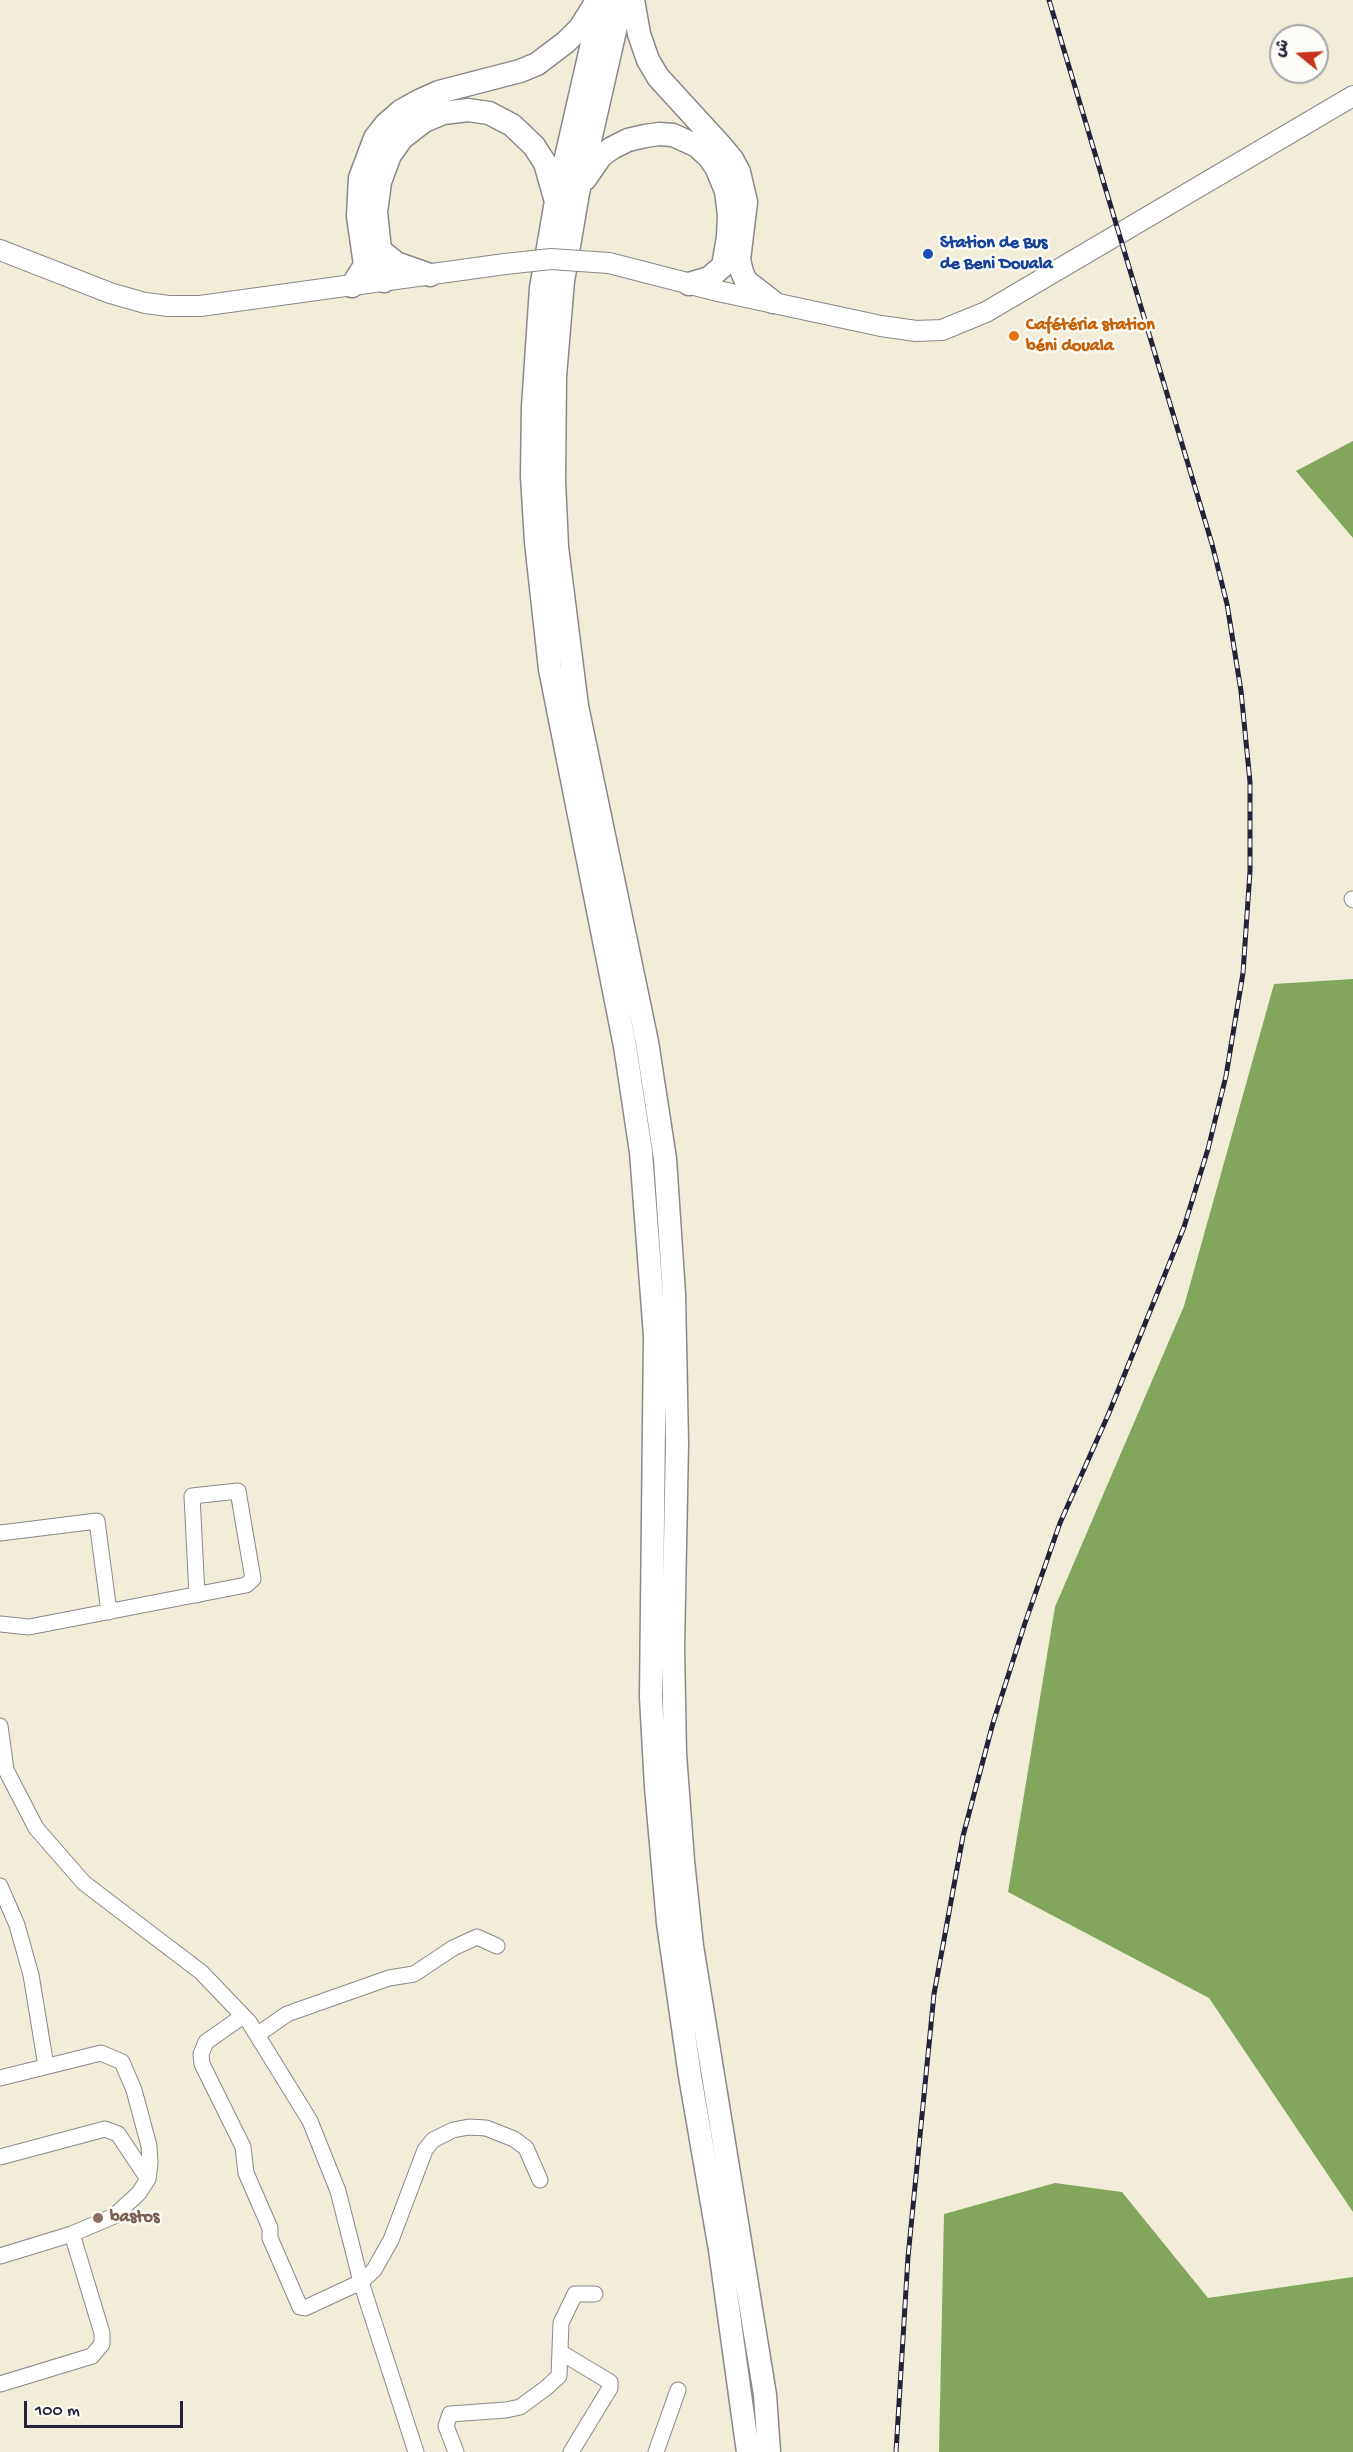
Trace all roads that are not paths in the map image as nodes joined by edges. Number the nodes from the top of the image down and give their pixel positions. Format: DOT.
graph roads {
  1 [pos="597,0"];
  2 [pos="602,0"];
  3 [pos="622,0"];
  4 [pos="633,0"];
  5 [pos="1353,96"];
  6 [pos="578,193"];
  7 [pos="556,201"];
  8 [pos="0,250"];
  9 [pos="731,263"];
  10 [pos="370,273"];
  11 [pos="430,275"];
  12 [pos="689,284"];
  13 [pos="725,293"];
  14 [pos="773,302"];
  15 [pos="543,408"];
  16 [pos="0,1533"];
  17 [pos="197,1595"];
  18 [pos="109,1612"];
  19 [pos="0,1624"];
  20 [pos="0,1726"];
  21 [pos="0,1886"];
  22 [pos="497,1946"];
  23 [pos="243,2016"];
  24 [pos="257,2035"];
  25 [pos="46,2066"];
  26 [pos="0,2078"];
  27 [pos="0,2157"];
  28 [pos="148,2179"];
  29 [pos="540,2180"];
  30 [pos="72,2234"];
  31 [pos="0,2256"];
  32 [pos="361,2282"];
  33 [pos="595,2294"];
  34 [pos="560,2352"];
  35 [pos="0,2384"];
  36 [pos="678,2391"];
  37 [pos="416,2452"];
  38 [pos="456,2452"];
  39 [pos="571,2452"];
  40 [pos="656,2452"];
  41 [pos="748,2452"];
  42 [pos="770,2452"];
  1 -- 10 [label="highway"];
  2 -- 7 [label="highway"];
  3 -- 6 [label="highway"];
  4 -- 9 [label="highway"];
  5 -- 14 [label="main road"];
  6 -- 9 [label="highway"];
  6 -- 15 [label="highway"];
  7 -- 10 [label="highway"];
  7 -- 15 [label="highway"];
  8 -- 10 [label="main road"];
  9 -- 12 [label="highway"];
  9 -- 13 [label="highway"];
  9 -- 14 [label="highway"];
  10 -- 11 [label="main road"];
  10 -- 11 [label="highway"];
  11 -- 12 [label="main road, bridge"];
  12 -- 13 [label="main road"];
  13 -- 14 [label="main road"];
  15 -- 41 [label="highway"];
  15 -- 42 [label="highway"];
  16 -- 18 [label="street"];
  17 -- 17 [label="street"];
  17 -- 18 [label="street"];
  18 -- 19 [label="street"];
  20 -- 23 [label="street"];
  21 -- 25 [label="street"];
  22 -- 24 [label="street"];
  23 -- 24 [label="street"];
  23 -- 32 [label="street"];
  24 -- 32 [label="street"];
  25 -- 26 [label="street"];
  25 -- 28 [label="street"];
  27 -- 28 [label="street"];
  28 -- 30 [label="street"];
  29 -- 32 [label="street"];
  30 -- 31 [label="street"];
  30 -- 35 [label="street"];
  32 -- 37 [label="street"];
  33 -- 34 [label="street"];
  34 -- 38 [label="street"];
  34 -- 39 [label="street"];
  36 -- 40 [label="street"];
}
